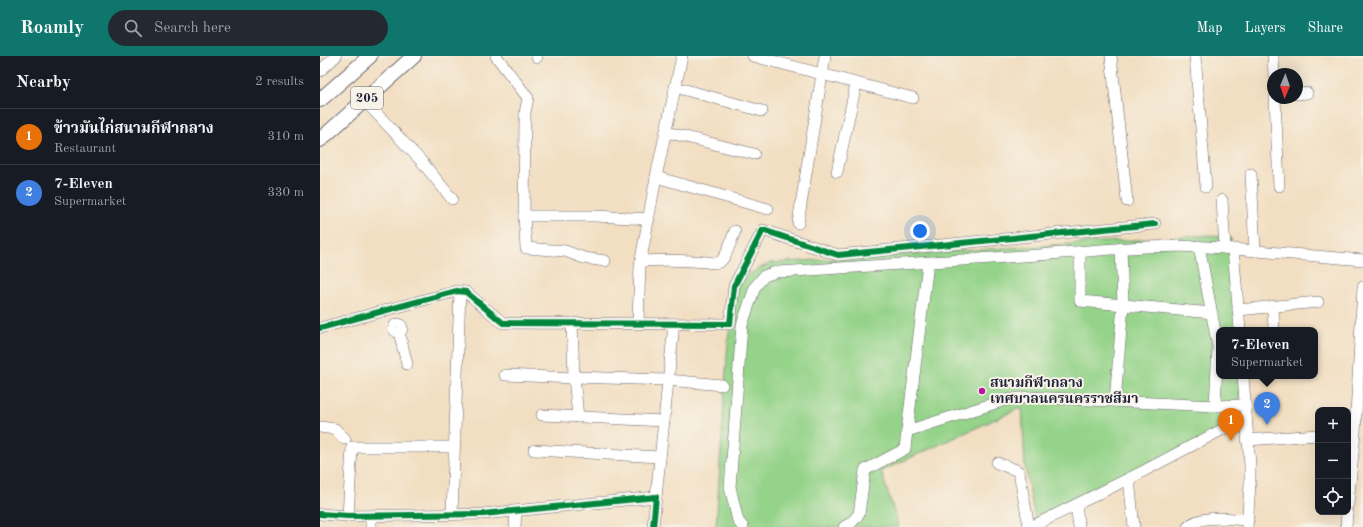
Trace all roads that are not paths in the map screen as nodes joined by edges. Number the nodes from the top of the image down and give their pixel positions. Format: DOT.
graph roads {
  1 [pos="336,56"];
  2 [pos="370,56"];
  3 [pos="414,56"];
  4 [pos="496,56"];
  5 [pos="682,56"];
  6 [pos="753,56"];
  7 [pos="825,56"];
  8 [pos="1111,56"];
  9 [pos="1195,56"];
  10 [pos="1273,56"];
  11 [pos="1274,68"];
  12 [pos="320,71"];
  13 [pos="822,74"];
  14 [pos="856,84"];
  15 [pos="675,87"];
  16 [pos="913,98"];
  17 [pos="320,100"];
  18 [pos="364,100"];
  19 [pos="1275,104"];
  20 [pos="762,111"];
  21 [pos="666,132"];
  22 [pos="320,140"];
  23 [pos="754,154"];
  24 [pos="837,172"];
  25 [pos="1251,174"];
  26 [pos="656,177"];
  27 [pos="1278,186"];
  28 [pos="1206,187"];
  29 [pos="452,199"];
  30 [pos="1222,200"];
  31 [pos="1127,201"];
  32 [pos="768,209"];
  33 [pos="524,216"];
  34 [pos="649,219"];
  35 [pos="798,223"];
  36 [pos="1156,224"];
  37 [pos="735,232"];
  38 [pos="1199,246"];
  39 [pos="1121,248"];
  40 [pos="1229,248"];
  41 [pos="1255,250"];
  42 [pos="1080,252"];
  43 [pos="1363,260"];
  44 [pos="605,261"];
  45 [pos="641,261"];
  46 [pos="928,263"];
  47 [pos="1363,287"];
  48 [pos="460,291"];
  49 [pos="1318,302"];
  50 [pos="1123,305"];
  51 [pos="1273,307"];
  52 [pos="392,309"];
  53 [pos="1238,310"];
  54 [pos="1212,313"];
  55 [pos="572,323"];
  56 [pos="638,323"];
  57 [pos="673,324"];
  58 [pos="1240,327"];
  59 [pos="1274,327"];
  60 [pos="320,328"];
  61 [pos="1216,336"];
  62 [pos="407,364"];
  63 [pos="505,375"];
  64 [pos="574,378"];
  65 [pos="1216,379"];
  66 [pos="1243,379"];
  67 [pos="668,380"];
  68 [pos="722,385"];
  69 [pos="1115,401"];
  70 [pos="1360,405"];
  71 [pos="1215,406"];
  72 [pos="1245,406"];
  73 [pos="542,415"];
  74 [pos="578,417"];
  75 [pos="1246,417"];
  76 [pos="664,421"];
  77 [pos="320,427"];
  78 [pos="907,431"];
  79 [pos="1351,433"];
  80 [pos="1315,435"];
  81 [pos="345,439"];
  82 [pos="1247,440"];
  83 [pos="1351,443"];
  84 [pos="454,447"];
  85 [pos="534,450"];
  86 [pos="660,457"];
  87 [pos="997,463"];
  88 [pos="1129,479"];
  89 [pos="1349,479"];
  90 [pos="656,497"];
  91 [pos="1076,505"];
  92 [pos="516,511"];
  93 [pos="320,514"];
  94 [pos="452,514"];
  95 [pos="1347,515"];
  96 [pos="348,516"];
  97 [pos="371,521"];
  98 [pos="1248,523"];
  99 [pos="515,527"];
  100 [pos="653,527"];
  101 [pos="743,527"];
  102 [pos="844,527"];
  103 [pos="1030,527"];
  104 [pos="1078,527"];
  105 [pos="1134,527"];
  106 [pos="1188,527"];
  107 [pos="1346,527"];
  1 -- 12 [label="street"];
  2 -- 17 [label="main road, 205"];
  3 -- 18 [label="main road, 205"];
  4 -- 33 [label="street"];
  5 -- 15 [label="street"];
  6 -- 13 [label="street"];
  7 -- 13 [label="street"];
  8 -- 31 [label="street"];
  9 -- 28 [label="street"];
  10 -- 11 [label="street"];
  13 -- 14 [label="street"];
  13 -- 35 [label="street"];
  14 -- 16 [label="street"];
  14 -- 24 [label="street"];
  15 -- 20 [label="street"];
  15 -- 21 [label="street"];
  18 -- 22 [label="main road, 205"];
  18 -- 29 [label="street"];
  19 -- 27 [label="street"];
  21 -- 23 [label="street"];
  21 -- 26 [label="street"];
  25 -- 41 [label="street"];
  26 -- 32 [label="street"];
  26 -- 34 [label="street"];
  30 -- 40 [label="street"];
  33 -- 34 [label="street"];
  33 -- 44 [label="street"];
  34 -- 45 [label="street"];
  36 -- 57 [label="street"];
  37 -- 45 [label="street"];
  38 -- 39 [label="street"];
  38 -- 40 [label="street"];
  38 -- 54 [label="street"];
  39 -- 42 [label="street"];
  39 -- 50 [label="street"];
  40 -- 41 [label="street"];
  40 -- 53 [label="street"];
  41 -- 43 [label="street"];
  42 -- 46 [label="street"];
  42 -- 50 [label="street"];
  45 -- 56 [label="street"];
  46 -- 78 [label="street"];
  46 -- 101 [label="street"];
  47 -- 70 [label="street"];
  48 -- 52 [label="street"];
  48 -- 55 [label="street"];
  48 -- 84 [label="street"];
  49 -- 51 [label="street"];
  50 -- 54 [label="street"];
  50 -- 69 [label="street"];
  51 -- 53 [label="street"];
  51 -- 59 [label="street"];
  52 -- 60 [label="street"];
  52 -- 62 [label="street"];
  53 -- 58 [label="street"];
  54 -- 61 [label="street"];
  55 -- 56 [label="street"];
  55 -- 64 [label="street"];
  56 -- 57 [label="street"];
  57 -- 67 [label="street"];
  63 -- 64 [label="street"];
  64 -- 67 [label="street"];
  64 -- 74 [label="street"];
  65 -- 71 [label="street"];
  66 -- 72 [label="street"];
  67 -- 68 [label="street"];
  67 -- 76 [label="street"];
  69 -- 71 [label="street"];
  69 -- 78 [label="street"];
  70 -- 79 [label="street"];
  71 -- 72 [label="street"];
  72 -- 75 [label="street"];
  73 -- 74 [label="street"];
  74 -- 76 [label="street"];
  75 -- 82 [label="street"];
  75 -- 88 [label="street"];
  76 -- 86 [label="street"];
  77 -- 81 [label="street"];
  78 -- 102 [label="street"];
  80 -- 82 [label="street"];
  82 -- 98 [label="street"];
  83 -- 89 [label="street"];
  84 -- 94 [label="street"];
  84 -- 96 [label="street"];
  85 -- 86 [label="street"];
  86 -- 90 [label="street"];
  87 -- 103 [label="street"];
  88 -- 91 [label="street"];
  88 -- 105 [label="street"];
  90 -- 92 [label="street"];
  90 -- 100 [label="street"];
  91 -- 103 [label="street"];
  91 -- 104 [label="street"];
  92 -- 94 [label="street"];
  92 -- 99 [label="street"];
  93 -- 96 [label="street"];
  94 -- 97 [label="street"];
  95 -- 107 [label="street"];
  96 -- 97 [label="street"];
  98 -- 106 [label="street"];
}
